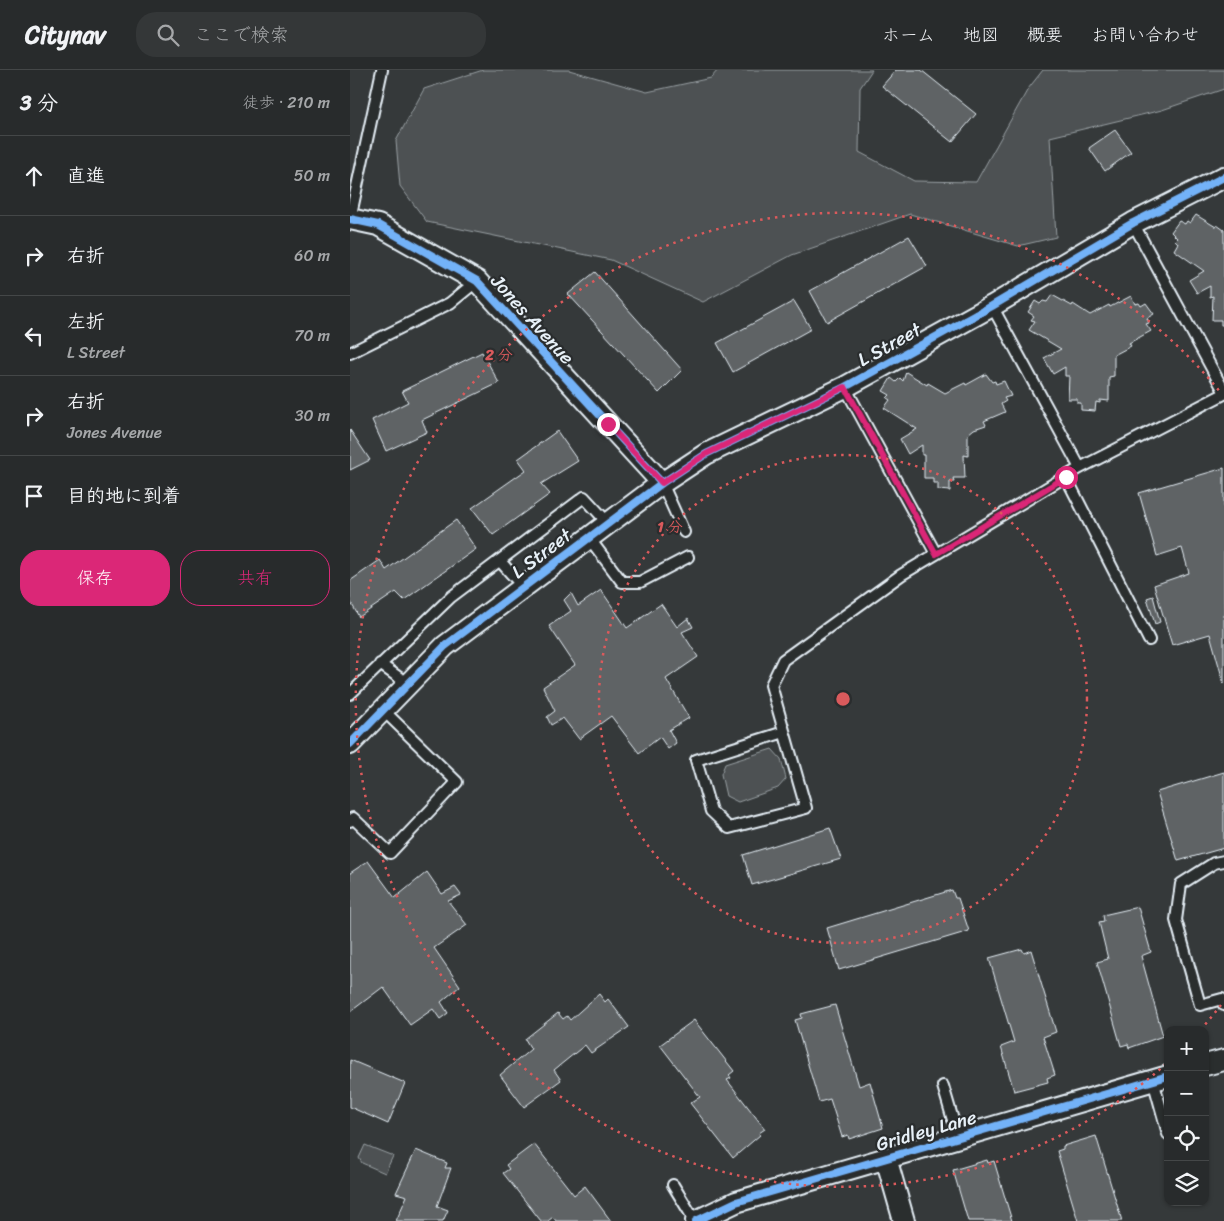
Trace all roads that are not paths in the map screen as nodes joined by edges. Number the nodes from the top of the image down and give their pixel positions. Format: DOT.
graph roads {
  1 [pos="382,70"];
  2 [pos="1224,177"];
  3 [pos="350,219"];
  4 [pos="1134,223"];
  5 [pos="477,281"];
  6 [pos="992,306"];
  7 [pos="350,353"];
  8 [pos="845,387"];
  9 [pos="1224,393"];
  10 [pos="1080,468"];
  11 [pos="1066,477"];
  12 [pos="662,483"];
  13 [pos="609,524"];
  14 [pos="684,532"];
  15 [pos="589,538"];
  16 [pos="936,554"];
  17 [pos="688,557"];
  18 [pos="500,561"];
  19 [pos="523,587"];
  20 [pos="1149,640"];
  21 [pos="380,664"];
  22 [pos="408,684"];
  23 [pos="350,694"];
  24 [pos="383,710"];
  25 [pos="784,732"];
  26 [pos="350,744"];
  27 [pos="351,818"];
  28 [pos="1224,861"];
  29 [pos="1224,1004"];
  30 [pos="1224,1060"];
  31 [pos="1209,1064"];
  32 [pos="1160,1078"];
  33 [pos="943,1086"];
  34 [pos="1165,1116"];
  35 [pos="958,1138"];
  36 [pos="886,1158"];
  37 [pos="673,1186"];
  38 [pos="695,1221"];
  39 [pos="904,1221"];
  1 -- 3 [label="lane"];
  2 -- 4 [label="street, L Street"];
  3 -- 5 [label="street, Jones Avenue"];
  4 -- 6 [label="street, L Street"];
  4 -- 9 [label="lane"];
  5 -- 7 [label="lane"];
  5 -- 12 [label="street, Jones Avenue"];
  6 -- 8 [label="street, L Street"];
  6 -- 10 [label="lane"];
  8 -- 12 [label="street, L Street"];
  8 -- 16 [label="lane"];
  9 -- 10 [label="lane"];
  10 -- 11 [label="lane"];
  11 -- 16 [label="lane"];
  11 -- 20 [label="lane"];
  12 -- 13 [label="street, L Street"];
  12 -- 14 [label="lane"];
  13 -- 15 [label="street, L Street"];
  13 -- 18 [label="lane"];
  15 -- 17 [label="lane"];
  15 -- 19 [label="street, L Street"];
  16 -- 25 [label="lane"];
  18 -- 19 [label="lane"];
  18 -- 21 [label="lane"];
  19 -- 22 [label="street, L Street"];
  21 -- 22 [label="lane"];
  21 -- 23 [label="lane"];
  22 -- 24 [label="street, L Street"];
  24 -- 26 [label="street, L Street"];
  24 -- 27 [label="lane"];
  25 -- 25 [label="lane"];
  28 -- 29 [label="lane"];
  30 -- 31 [label="street"];
  32 -- 34 [label="lane"];
  32 -- 35 [label="street, Gridley Lane"];
  33 -- 35 [label="lane"];
  35 -- 36 [label="street, Gridley Lane"];
  36 -- 38 [label="street, Gridley Lane"];
  36 -- 39 [label="street"];
  37 -- 38 [label="lane"];
}
